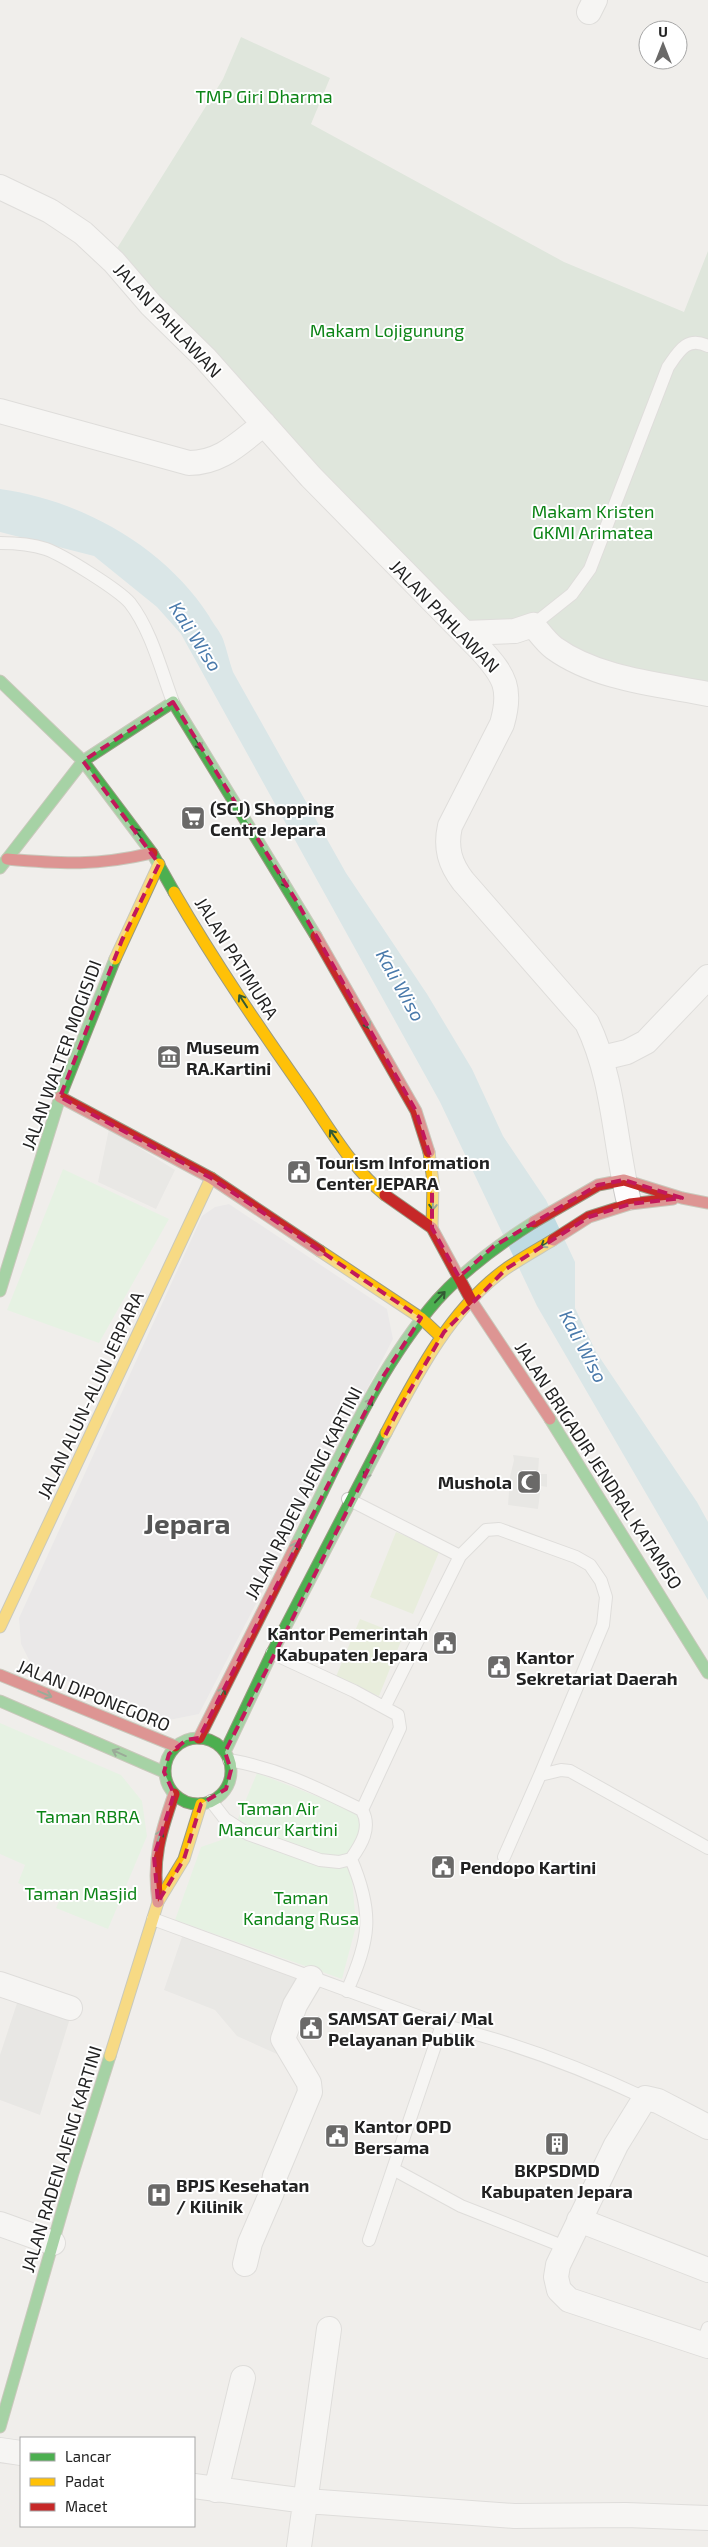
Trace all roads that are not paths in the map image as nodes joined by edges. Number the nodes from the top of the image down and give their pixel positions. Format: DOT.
graph roads {
  1 [pos="0,187"];
  2 [pos="708,346"];
  3 [pos="0,411"];
  4 [pos="264,424"];
  5 [pos="0,544"];
  6 [pos="533,625"];
  7 [pos="465,633"];
  8 [pos="0,681"];
  9 [pos="708,694"];
  10 [pos="173,702"];
  11 [pos="83,761"];
  12 [pos="152,853"];
  13 [pos="4,864"];
  14 [pos="159,864"];
  15 [pos="708,977"];
  16 [pos="602,1058"];
  17 [pos="60,1097"];
  18 [pos="211,1178"];
  19 [pos="624,1180"];
  20 [pos="682,1198"];
  21 [pos="708,1203"];
  22 [pos="630,1204"];
  23 [pos="432,1228"];
  24 [pos="459,1277"];
  25 [pos="0,1291"];
  26 [pos="472,1300"];
  27 [pos="421,1318"];
  28 [pos="441,1337"];
  29 [pos="326,1488"];
  30 [pos="353,1501"];
  31 [pos="460,1556"];
  32 [pos="0,1627"];
  33 [pos="272,1653"];
  34 [pos="708,1673"];
  35 [pos="0,1675"];
  36 [pos="0,1701"];
  37 [pos="385,1706"];
  38 [pos="199,1738"];
  39 [pos="175,1746"];
  40 [pos="227,1756"];
  41 [pos="164,1772"];
  42 [pos="540,1775"];
  43 [pos="174,1794"];
  44 [pos="206,1803"];
  45 [pos="362,1810"];
  46 [pos="708,1848"];
  47 [pos="504,1857"];
  48 [pos="351,1859"];
  49 [pos="158,1902"];
  50 [pos="153,1919"];
  51 [pos="311,1978"];
  52 [pos="0,1984"];
  53 [pos="347,1991"];
  54 [pos="70,2008"];
  55 [pos="442,2025"];
  56 [pos="644,2098"];
  57 [pos="708,2127"];
  58 [pos="393,2169"];
  59 [pos="579,2220"];
  60 [pos="0,2224"];
  61 [pos="369,2240"];
  62 [pos="53,2243"];
  63 [pos="565,2247"];
  64 [pos="245,2264"];
  65 [pos="708,2270"];
  66 [pos="329,2329"];
  67 [pos="706,2339"];
  68 [pos="244,2378"];
  69 [pos="6,2381"];
  70 [pos="0,2427"];
  71 [pos="0,2450"];
  72 [pos="20,2453"];
  73 [pos="205,2488"];
  74 [pos="306,2501"];
  75 [pos="708,2518"];
  76 [pos="299,2547"];
  1 -- 4 [label="street, JALAN PAHLAWAN"];
  2 -- 6 [label="lane"];
  3 -- 4 [label="street"];
  4 -- 7 [label="street, JALAN PAHLAWAN"];
  5 -- 10 [label="lane"];
  6 -- 7 [label="street"];
  6 -- 9 [label="street"];
  7 -- 16 [label="street, JALAN PAHLAWAN"];
  8 -- 11 [label="main road, JALAN PATIMURA"];
  10 -- 11 [label="main road"];
  10 -- 23 [label="main road, one-way"];
  12 -- 11 [label="main road, JALAN PATIMURA, one-way"];
  11 -- 13 [label="main road"];
  12 -- 13 [label="main road"];
  12 -- 14 [label="main road, JALAN PATIMURA"];
  14 -- 17 [label="main road, JALAN WALTER MOGISIDI"];
  23 -- 14 [label="main road, JALAN PATIMURA, one-way"];
  15 -- 16 [label="street"];
  16 -- 19 [label="street, JALAN PAHLAWAN"];
  17 -- 18 [label="main road"];
  17 -- 25 [label="main road, JALAN WALTER MOGISIDI"];
  18 -- 27 [label="main road"];
  18 -- 32 [label="main road, JALAN ALUN-ALUN JERPARA"];
  19 -- 20 [label="main road"];
  19 -- 22 [label="street, JALAN PAHLAWAN"];
  19 -- 24 [label="main road, JALAN RADEN AJENG KARTINI"];
  20 -- 21 [label="main road"];
  20 -- 22 [label="main road"];
  22 -- 26 [label="main road, one-way"];
  23 -- 24 [label="main road, JALAN PATIMURA"];
  24 -- 26 [label="main road, JALAN BRIGADIR JENDRAL KATAMSO"];
  27 -- 24 [label="main road, JALAN RADEN AJENG KARTINI, one-way"];
  26 -- 28 [label="main road"];
  26 -- 34 [label="main road, JALAN BRIGADIR JENDRAL KATAMSO"];
  27 -- 28 [label="main road"];
  29 -- 27 [label="main road, JALAN RADEN AJENG KARTINI, one-way"];
  28 -- 30 [label="main road, one-way"];
  29 -- 30 [label="lane"];
  38 -- 29 [label="main road, JALAN RADEN AJENG KARTINI, one-way"];
  30 -- 31 [label="lane"];
  30 -- 33 [label="main road"];
  31 -- 37 [label="lane"];
  31 -- 42 [label="lane"];
  33 -- 37 [label="lane"];
  33 -- 40 [label="main road"];
  35 -- 39 [label="main road, JALAN DIPONEGORO, one-way"];
  41 -- 36 [label="main road, one-way"];
  37 -- 45 [label="lane"];
  38 -- 39 [label="main road"];
  38 -- 40 [label="main road"];
  39 -- 41 [label="main road"];
  40 -- 44 [label="main road"];
  40 -- 45 [label="lane"];
  41 -- 43 [label="main road"];
  42 -- 46 [label="lane"];
  42 -- 47 [label="lane"];
  43 -- 44 [label="main road"];
  49 -- 43 [label="main road, JALAN RADEN AJENG KARTINI, one-way"];
  44 -- 48 [label="lane"];
  44 -- 49 [label="main road, JALAN RADEN AJENG KARTINI"];
  45 -- 48 [label="lane"];
  48 -- 53 [label="lane"];
  49 -- 50 [label="main road, JALAN RADEN AJENG KARTINI"];
  50 -- 51 [label="lane"];
  50 -- 62 [label="main road, JALAN RADEN AJENG KARTINI"];
  51 -- 53 [label="lane"];
  51 -- 64 [label="street"];
  52 -- 54 [label="street"];
  53 -- 55 [label="lane"];
  55 -- 56 [label="lane"];
  55 -- 58 [label="lane"];
  56 -- 57 [label="street"];
  56 -- 59 [label="street"];
  58 -- 61 [label="lane"];
  58 -- 63 [label="lane"];
  59 -- 63 [label="street"];
  59 -- 65 [label="street"];
  60 -- 62 [label="street"];
  62 -- 69 [label="main road, JALAN RADEN AJENG KARTINI"];
  63 -- 67 [label="street"];
  66 -- 74 [label="street"];
  68 -- 73 [label="street"];
  69 -- 70 [label="main road, JALAN RADEN AJENG KARTINI"];
  71 -- 72 [label="street"];
  73 -- 74 [label="street"];
  74 -- 75 [label="street"];
  74 -- 76 [label="street"];
}
